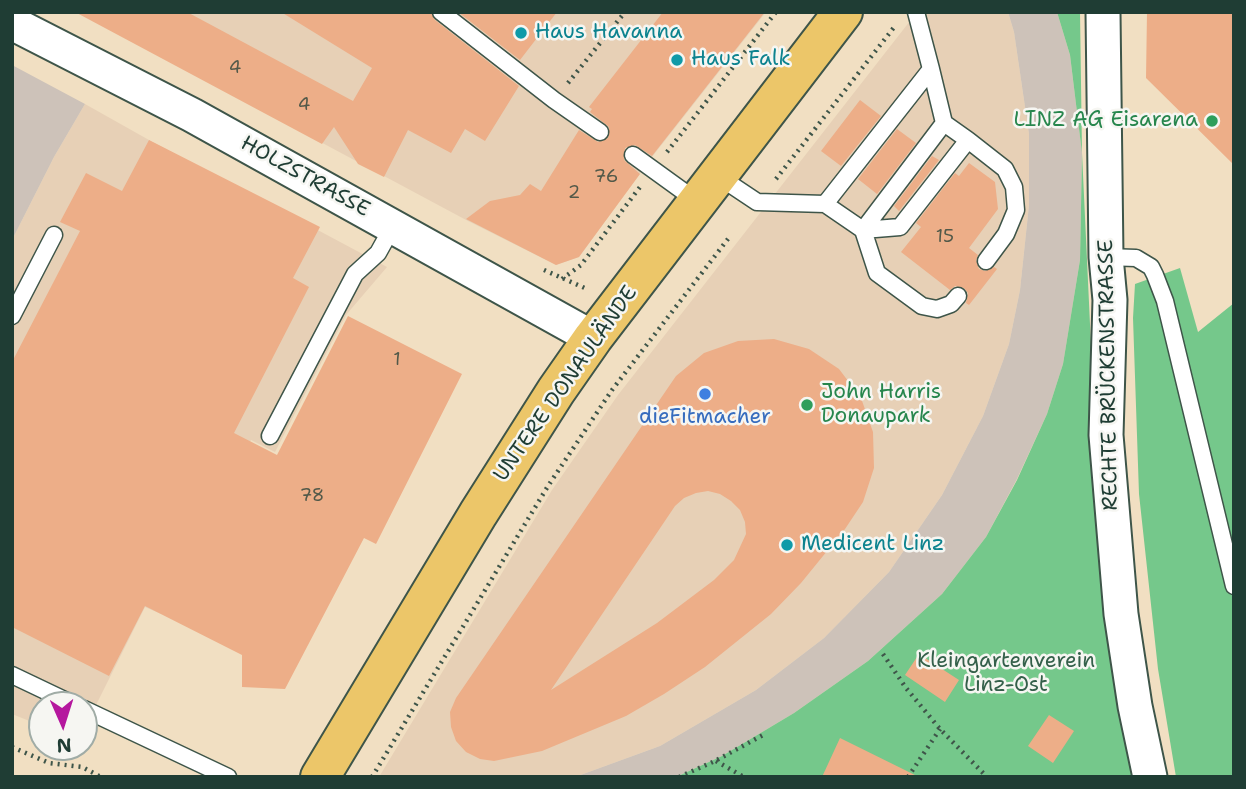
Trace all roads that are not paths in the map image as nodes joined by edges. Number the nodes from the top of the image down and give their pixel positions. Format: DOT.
graph roads {
  1 [pos="441,12"];
  2 [pos="843,12"];
  3 [pos="916,12"];
  4 [pos="1103,12"];
  5 [pos="12,23"];
  6 [pos="931,69"];
  7 [pos="944,123"];
  8 [pos="597,130"];
  9 [pos="968,140"];
  10 [pos="633,155"];
  11 [pos="708,189"];
  12 [pos="825,204"];
  13 [pos="393,226"];
  14 [pos="863,230"];
  15 [pos="54,235"];
  16 [pos="1106,257"];
  17 [pos="985,261"];
  18 [pos="958,296"];
  19 [pos="12,316"];
  20 [pos="593,338"];
  21 [pos="270,436"];
  22 [pos="1234,586"];
  23 [pos="12,675"];
  24 [pos="46,691"];
  25 [pos="98,716"];
  26 [pos="228,777"];
  27 [pos="320,777"];
  28 [pos="1150,777"];
  1 -- 8 [label="lane"];
  2 -- 11 [label="main road, UNTERE DONAULÄNDE"];
  3 -- 6 [label="lane"];
  4 -- 16 [label="street, RECHTE BRÜCKENSTRASSE"];
  5 -- 13 [label="street, HOLZSTRASSE"];
  6 -- 7 [label="lane"];
  6 -- 12 [label="lane"];
  7 -- 9 [label="lane"];
  7 -- 14 [label="lane"];
  9 -- 14 [label="lane"];
  9 -- 17 [label="lane"];
  10 -- 11 [label="lane"];
  11 -- 12 [label="lane"];
  11 -- 20 [label="main road, UNTERE DONAULÄNDE"];
  12 -- 14 [label="lane"];
  13 -- 20 [label="street, HOLZSTRASSE"];
  13 -- 21 [label="lane"];
  14 -- 18 [label="lane"];
  15 -- 19 [label="lane"];
  16 -- 22 [label="lane"];
  16 -- 28 [label="street, RECHTE BRÜCKENSTRASSE"];
  20 -- 27 [label="main road, UNTERE DONAULÄNDE"];
  23 -- 24 [label="lane"];
  25 -- 26 [label="lane"];
}
